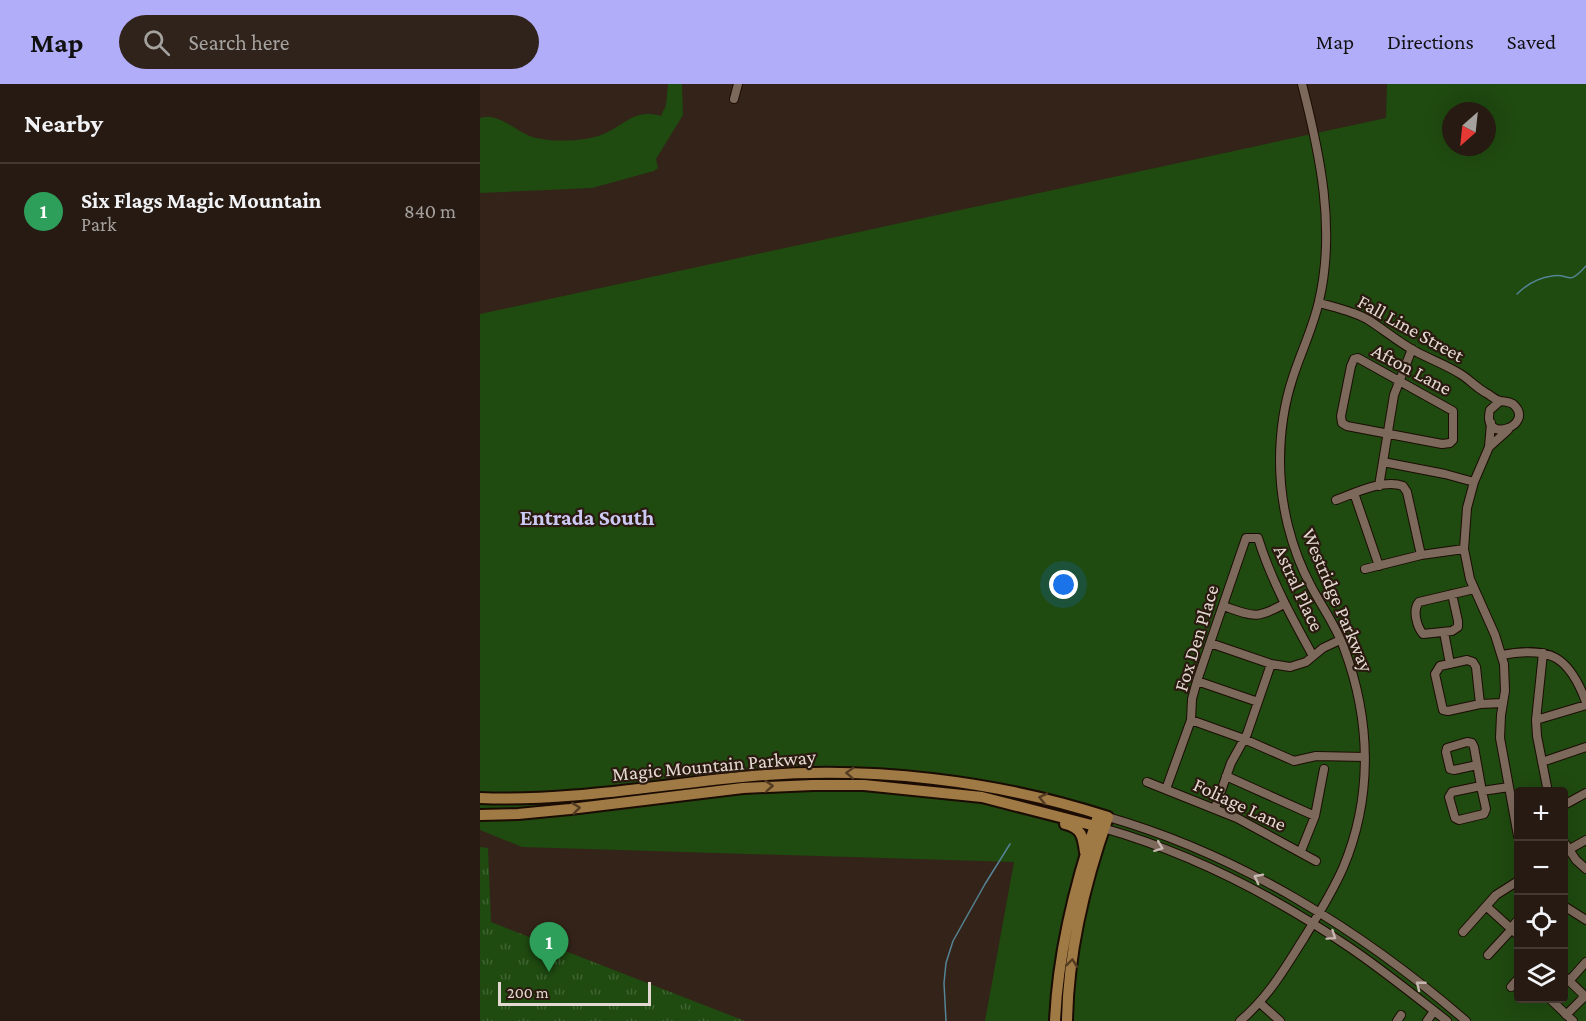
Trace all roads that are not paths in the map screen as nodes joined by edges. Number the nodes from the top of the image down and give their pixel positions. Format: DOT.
graph roads {
  1 [pos="738,84"];
  2 [pos="1302,84"];
  3 [pos="734,99"];
  4 [pos="1319,303"];
  5 [pos="1412,349"];
  6 [pos="1399,380"];
  7 [pos="1482,391"];
  8 [pos="1500,401"];
  9 [pos="1490,410"];
  10 [pos="1491,423"];
  11 [pos="1508,429"];
  12 [pos="1387,434"];
  13 [pos="1489,447"];
  14 [pos="1383,462"];
  15 [pos="1474,482"];
  16 [pos="1379,486"];
  17 [pos="1354,493"];
  18 [pos="1336,500"];
  19 [pos="1252,538"];
  20 [pos="1464,549"];
  21 [pos="1421,555"];
  22 [pos="1379,566"];
  23 [pos="1365,569"];
  24 [pos="1474,589"];
  25 [pos="1452,594"];
  26 [pos="1284,604"];
  27 [pos="1223,606"];
  28 [pos="1444,632"];
  29 [pos="1340,640"];
  30 [pos="1210,643"];
  31 [pos="1543,653"];
  32 [pos="1313,656"];
  33 [pos="1502,656"];
  34 [pos="1271,664"];
  35 [pos="1450,664"];
  36 [pos="1197,681"];
  37 [pos="1258,702"];
  38 [pos="1480,704"];
  39 [pos="1503,704"];
  40 [pos="1586,704"];
  41 [pos="1191,720"];
  42 [pos="1536,720"];
  43 [pos="1244,739"];
  44 [pos="1586,747"];
  45 [pos="1365,757"];
  46 [pos="1542,762"];
  47 [pos="1477,765"];
  48 [pos="1324,769"];
  49 [pos="1226,776"];
  50 [pos="1147,782"];
  51 [pos="1509,787"];
  52 [pos="1547,787"];
  53 [pos="1482,788"];
  54 [pos="1166,789"];
  55 [pos="1586,793"];
  56 [pos="480,798"];
  57 [pos="1568,802"];
  58 [pos="1215,808"];
  59 [pos="1046,813"];
  60 [pos="1514,814"];
  61 [pos="480,815"];
  62 [pos="1103,815"];
  63 [pos="1315,816"];
  64 [pos="1099,827"];
  65 [pos="1586,840"];
  66 [pos="1568,850"];
  67 [pos="1301,851"];
  68 [pos="1085,852"];
  69 [pos="1316,861"];
  70 [pos="1586,869"];
  71 [pos="1514,883"];
  72 [pos="1486,906"];
  73 [pos="1568,909"];
  74 [pos="1319,913"];
  75 [pos="1586,920"];
  76 [pos="1313,923"];
  77 [pos="1514,930"];
  78 [pos="1463,932"];
  79 [pos="1488,955"];
  80 [pos="1586,962"];
  81 [pos="1568,977"];
  82 [pos="1568,981"];
  83 [pos="1514,984"];
  84 [pos="1511,987"];
  85 [pos="1585,997"];
  86 [pos="1260,1003"];
  87 [pos="1553,1003"];
  88 [pos="1434,1011"];
  89 [pos="1566,1015"];
  90 [pos="1055,1021"];
  91 [pos="1067,1021"];
  92 [pos="1240,1021"];
  93 [pos="1280,1021"];
  94 [pos="1427,1021"];
  95 [pos="1447,1021"];
  96 [pos="1466,1021"];
  97 [pos="1573,1021"];
  1 -- 3 [label="street"];
  2 -- 4 [label="street, Westridge Parkway"];
  4 -- 5 [label="street, Fall Line Street"];
  4 -- 29 [label="street, Westridge Parkway"];
  5 -- 6 [label="street"];
  5 -- 7 [label="street, Fall Line Street"];
  6 -- 12 [label="street"];
  6 -- 12 [label="street, Afton Lane"];
  6 -- 12 [label="street, Afton Lane"];
  7 -- 8 [label="street, Fall Line Street"];
  7 -- 9 [label="street"];
  8 -- 9 [label="street"];
  8 -- 11 [label="street"];
  9 -- 10 [label="street"];
  10 -- 11 [label="street"];
  10 -- 13 [label="street"];
  11 -- 13 [label="street"];
  12 -- 14 [label="street"];
  13 -- 15 [label="street"];
  14 -- 15 [label="street"];
  14 -- 16 [label="street"];
  15 -- 20 [label="street"];
  16 -- 17 [label="street"];
  16 -- 21 [label="street"];
  17 -- 18 [label="street"];
  17 -- 22 [label="street"];
  19 -- 26 [label="street, Astral Place"];
  19 -- 27 [label="street, Fox Den Place"];
  20 -- 21 [label="street"];
  20 -- 24 [label="street"];
  21 -- 22 [label="street"];
  22 -- 23 [label="street"];
  24 -- 25 [label="street"];
  24 -- 33 [label="street"];
  25 -- 28 [label="street"];
  25 -- 28 [label="street"];
  26 -- 27 [label="street"];
  26 -- 32 [label="street, Astral Place"];
  27 -- 30 [label="street, Fox Den Place"];
  28 -- 35 [label="street"];
  29 -- 32 [label="street"];
  29 -- 45 [label="street, Westridge Parkway"];
  30 -- 34 [label="street"];
  30 -- 36 [label="street, Fox Den Place"];
  31 -- 33 [label="street"];
  31 -- 40 [label="street"];
  31 -- 42 [label="street"];
  32 -- 34 [label="street"];
  33 -- 39 [label="street"];
  34 -- 37 [label="street"];
  35 -- 38 [label="street"];
  35 -- 38 [label="street"];
  36 -- 37 [label="street"];
  36 -- 41 [label="street, Fox Den Place"];
  37 -- 43 [label="street"];
  38 -- 39 [label="street"];
  39 -- 51 [label="street"];
  40 -- 42 [label="street"];
  41 -- 43 [label="street"];
  41 -- 54 [label="street, Fox Den Place"];
  42 -- 46 [label="street"];
  43 -- 45 [label="street"];
  43 -- 49 [label="street"];
  44 -- 46 [label="street"];
  45 -- 74 [label="street, Westridge Parkway"];
  46 -- 52 [label="street"];
  47 -- 47 [label="street"];
  47 -- 53 [label="street"];
  48 -- 63 [label="street"];
  49 -- 58 [label="street"];
  49 -- 63 [label="street"];
  50 -- 54 [label="street, Foliage Lane"];
  51 -- 53 [label="street"];
  51 -- 60 [label="street"];
  53 -- 53 [label="street"];
  54 -- 58 [label="street, Foliage Lane"];
  55 -- 57 [label="street"];
  62 -- 56 [label="main road, Magic Mountain Parkway, one-way"];
  58 -- 67 [label="street, Foliage Lane"];
  61 -- 59 [label="main road, Magic Mountain Parkway, one-way"];
  59 -- 64 [label="main road, Magic Mountain Parkway"];
  59 -- 68 [label="main road"];
  62 -- 64 [label="main road"];
  74 -- 62 [label="street, Magic Mountain Parkway, one-way"];
  63 -- 67 [label="street"];
  64 -- 68 [label="main road"];
  64 -- 76 [label="street, Magic Mountain Parkway, one-way"];
  91 -- 64 [label="main road, one-way"];
  65 -- 66 [label="street"];
  66 -- 70 [label="street"];
  67 -- 69 [label="street, Foliage Lane"];
  68 -- 90 [label="main road"];
  71 -- 72 [label="street"];
  72 -- 77 [label="street"];
  72 -- 78 [label="street"];
  73 -- 75 [label="street"];
  74 -- 76 [label="street, Westridge Parkway"];
  96 -- 74 [label="street, Magic Mountain Parkway, one-way"];
  76 -- 86 [label="street, Westridge Parkway"];
  76 -- 88 [label="street, Magic Mountain Parkway, one-way"];
  77 -- 79 [label="street"];
  80 -- 81 [label="street"];
  82 -- 85 [label="street"];
  83 -- 84 [label="street"];
  85 -- 89 [label="street"];
  86 -- 92 [label="street, Westridge Parkway"];
  86 -- 93 [label="street"];
  87 -- 89 [label="street"];
  88 -- 94 [label="street"];
  88 -- 95 [label="street, Magic Mountain Parkway"];
  89 -- 97 [label="street"];
}
